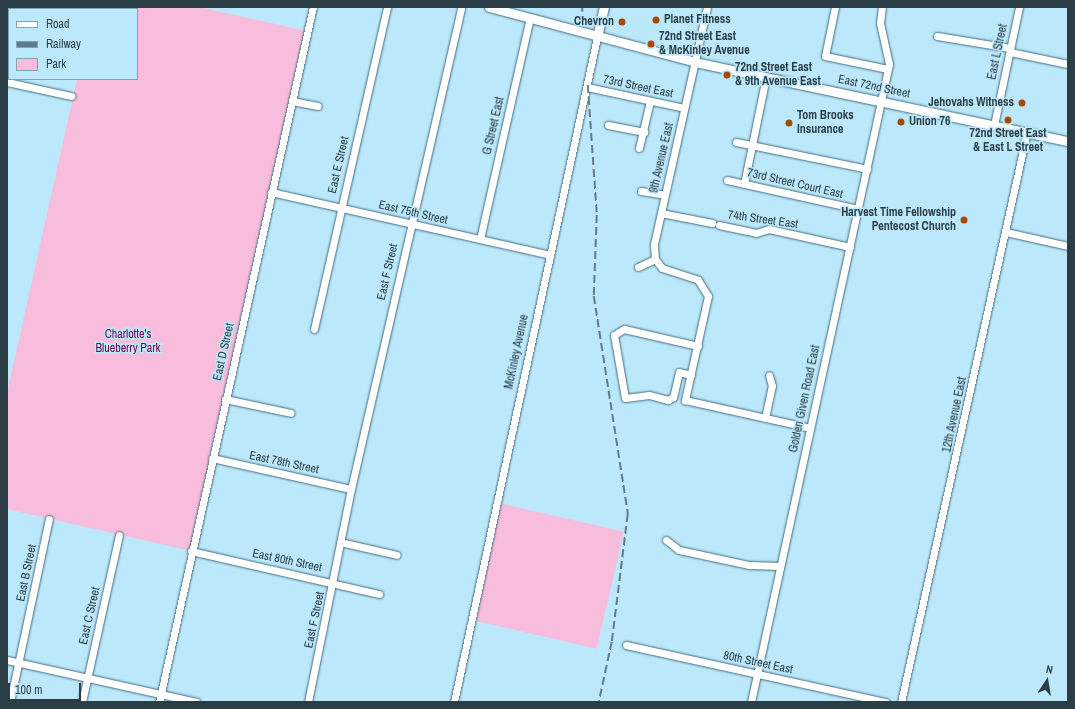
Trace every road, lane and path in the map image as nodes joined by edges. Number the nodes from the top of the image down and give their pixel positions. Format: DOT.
graph roads {
  1 [pos="313,7"];
  2 [pos="387,7"];
  3 [pos="461,7"];
  4 [pos="489,7"];
  5 [pos="604,7"];
  6 [pos="707,7"];
  7 [pos="836,7"];
  8 [pos="882,7"];
  9 [pos="1020,7"];
  10 [pos="530,18"];
  11 [pos="937,36"];
  12 [pos="598,37"];
  13 [pos="1010,50"];
  14 [pos="695,62"];
  15 [pos="1068,64"];
  16 [pos="888,69"];
  17 [pos="766,77"];
  18 [pos="7,82"];
  19 [pos="587,87"];
  20 [pos="70,96"];
  21 [pos="292,101"];
  22 [pos="650,101"];
  23 [pos="881,101"];
  24 [pos="318,106"];
  25 [pos="684,108"];
  26 [pos="608,125"];
  27 [pos="994,125"];
  28 [pos="644,132"];
  29 [pos="1027,132"];
  30 [pos="736,142"];
  31 [pos="1068,142"];
  32 [pos="752,145"];
  33 [pos="639,148"];
  34 [pos="867,169"];
  35 [pos="727,180"];
  36 [pos="744,184"];
  37 [pos="641,190"];
  38 [pos="271,192"];
  39 [pos="665,195"];
  40 [pos="341,208"];
  41 [pos="858,209"];
  42 [pos="661,212"];
  43 [pos="410,223"];
  44 [pos="1006,232"];
  45 [pos="480,239"];
  46 [pos="1068,246"];
  47 [pos="850,247"];
  48 [pos="550,255"];
  49 [pos="655,259"];
  50 [pos="638,267"];
  51 [pos="314,329"];
  52 [pos="698,346"];
  53 [pos="691,375"];
  54 [pos="769,375"];
  55 [pos="225,398"];
  56 [pos="291,413"];
  57 [pos="765,418"];
  58 [pos="810,428"];
  59 [pos="212,458"];
  60 [pos="351,489"];
  61 [pos="49,519"];
  62 [pos="119,535"];
  63 [pos="666,540"];
  64 [pos="340,542"];
  65 [pos="191,551"];
  66 [pos="397,555"];
  67 [pos="780,566"];
  68 [pos="332,582"];
  69 [pos="379,594"];
  70 [pos="626,645"];
  71 [pos="7,660"];
  72 [pos="19,663"];
  73 [pos="757,674"];
  74 [pos="87,678"];
  75 [pos="161,694"];
  76 [pos="10,702"];
  77 [pos="82,702"];
  78 [pos="159,702"];
  79 [pos="196,702"];
  80 [pos="308,702"];
  81 [pos="454,702"];
  82 [pos="751,702"];
  83 [pos="886,702"];
  84 [pos="901,702"];
  1 -- 21 [label="street, East D Street"];
  2 -- 40 [label="street, East E Street"];
  3 -- 43 [label="street, East F Street"];
  4 -- 10 [label="main road, East 72nd Street"];
  5 -- 12 [label="main road, McKinley Avenue"];
  6 -- 14 [label="street, 9th Avenue East"];
  7 -- 16 [label="street"];
  8 -- 16 [label="street, Golden Given Road East"];
  9 -- 13 [label="street, East L Street"];
  10 -- 12 [label="main road, East 72nd Street"];
  10 -- 45 [label="street, G Street East"];
  11 -- 13 [label="street"];
  12 -- 14 [label="main road, East 72nd Street"];
  12 -- 19 [label="street, McKinley Avenue"];
  13 -- 15 [label="street"];
  13 -- 27 [label="street, East L Street"];
  14 -- 17 [label="main road, East 72nd Street"];
  14 -- 25 [label="street, 9th Avenue East"];
  16 -- 23 [label="street, Golden Given Road East"];
  17 -- 23 [label="main road, East 72nd Street"];
  17 -- 32 [label="street"];
  18 -- 20 [label="street"];
  19 -- 22 [label="street, 73rd Street East"];
  19 -- 48 [label="street, McKinley Avenue"];
  21 -- 24 [label="street"];
  21 -- 38 [label="street, East D Street"];
  22 -- 25 [label="street, 73rd Street East"];
  22 -- 28 [label="street"];
  23 -- 27 [label="main road, East 72nd Street"];
  23 -- 34 [label="street, Golden Given Road East"];
  25 -- 39 [label="street, 9th Avenue East"];
  26 -- 28 [label="street"];
  27 -- 29 [label="main road, East 72nd Street"];
  28 -- 33 [label="street"];
  29 -- 31 [label="main road, East 72nd Street"];
  29 -- 44 [label="street, 12th Avenue East"];
  30 -- 32 [label="street"];
  32 -- 34 [label="street"];
  32 -- 36 [label="street"];
  34 -- 41 [label="street, Golden Given Road East"];
  35 -- 36 [label="street, 73rd Street Court East"];
  36 -- 41 [label="street, 73rd Street Court East"];
  37 -- 39 [label="street"];
  38 -- 40 [label="street, East 75th Street"];
  38 -- 55 [label="street, East D Street"];
  39 -- 42 [label="street, 9th Avenue East"];
  40 -- 43 [label="street, East 75th Street"];
  40 -- 51 [label="street, East E Street"];
  41 -- 47 [label="street, Golden Given Road East"];
  42 -- 47 [label="street, 74th Street East"];
  42 -- 49 [label="street, 9th Avenue East"];
  43 -- 45 [label="street, East 75th Street"];
  43 -- 60 [label="street, East F Street"];
  44 -- 46 [label="street"];
  44 -- 84 [label="street, 12th Avenue East"];
  45 -- 48 [label="street, East 75th Street"];
  47 -- 58 [label="street, Golden Given Road East"];
  48 -- 81 [label="street, McKinley Avenue"];
  49 -- 50 [label="street"];
  49 -- 52 [label="street"];
  52 -- 53 [label="street"];
  52 -- 53 [label="street"];
  53 -- 57 [label="street"];
  54 -- 57 [label="street"];
  55 -- 56 [label="street"];
  55 -- 59 [label="street, East D Street"];
  57 -- 58 [label="street"];
  58 -- 67 [label="street, Golden Given Road East"];
  59 -- 60 [label="street, East 78th Street"];
  59 -- 65 [label="street, East D Street"];
  60 -- 64 [label="street, East F Street"];
  61 -- 72 [label="street, East B Street"];
  62 -- 74 [label="street, East C Street"];
  63 -- 67 [label="street"];
  64 -- 66 [label="street"];
  64 -- 68 [label="street, East F Street"];
  65 -- 68 [label="street, East 80th Street"];
  65 -- 75 [label="street, East D Street"];
  67 -- 73 [label="street, Golden Given Road East"];
  68 -- 69 [label="street, East 80th Street"];
  68 -- 80 [label="street, East F Street"];
  70 -- 73 [label="street, 80th Street East"];
  71 -- 72 [label="street"];
  72 -- 74 [label="street"];
  72 -- 76 [label="street, East B Street"];
  73 -- 82 [label="street, Golden Given Road East"];
  73 -- 83 [label="street, 80th Street East"];
  74 -- 75 [label="street"];
  74 -- 77 [label="street, East C Street"];
  75 -- 78 [label="street, East D Street"];
  75 -- 79 [label="street"];
}
